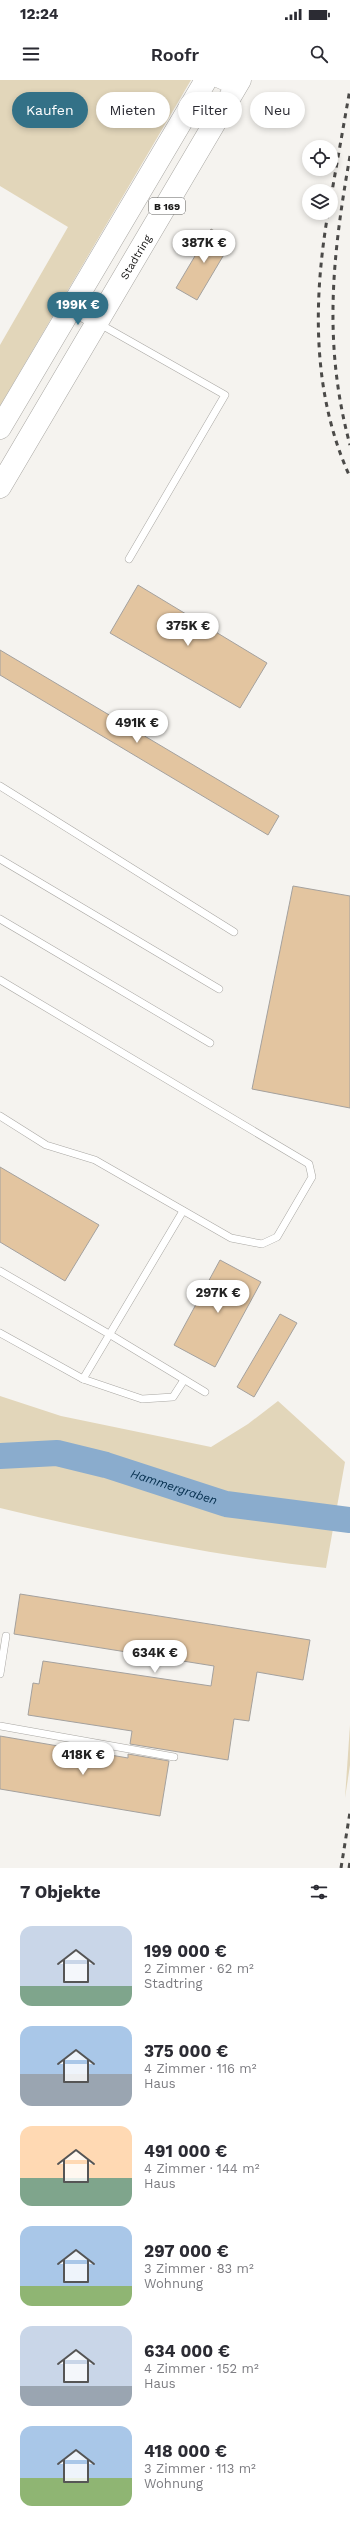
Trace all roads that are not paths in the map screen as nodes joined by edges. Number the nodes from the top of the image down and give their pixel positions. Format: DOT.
graph roads {
  1 [pos="206,80"];
  2 [pos="231,83"];
  3 [pos="71,308"];
  4 [pos="98,323"];
  5 [pos="0,428"];
  6 [pos="0,487"];
  7 [pos="129,559"];
  8 [pos="0,786"];
  9 [pos="0,859"];
  10 [pos="0,919"];
  11 [pos="234,932"];
  12 [pos="0,980"];
  13 [pos="219,989"];
  14 [pos="210,1043"];
  15 [pos="0,1116"];
  16 [pos="183,1211"];
  17 [pos="0,1271"];
  18 [pos="0,1333"];
  19 [pos="110,1334"];
  20 [pos="83,1379"];
  21 [pos="184,1380"];
  22 [pos="205,1392"];
  23 [pos="6,1636"];
  24 [pos="0,1674"];
  25 [pos="0,1726"];
  26 [pos="174,1757"];
  1 -- 3 [label="main road, B 169"];
  2 -- 4 [label="main road, Stadtring / B 169"];
  3 -- 4 [label="street"];
  3 -- 5 [label="main road, B 169"];
  4 -- 6 [label="main road, Stadtring / B 169"];
  4 -- 7 [label="lane"];
  8 -- 11 [label="lane"];
  9 -- 13 [label="lane"];
  10 -- 14 [label="lane"];
  12 -- 16 [label="lane"];
  15 -- 16 [label="lane"];
  16 -- 19 [label="lane"];
  17 -- 19 [label="lane"];
  18 -- 20 [label="lane"];
  19 -- 20 [label="lane"];
  19 -- 21 [label="lane"];
  20 -- 21 [label="lane"];
  21 -- 22 [label="lane"];
  23 -- 24 [label="lane"];
  25 -- 26 [label="lane"];
}
